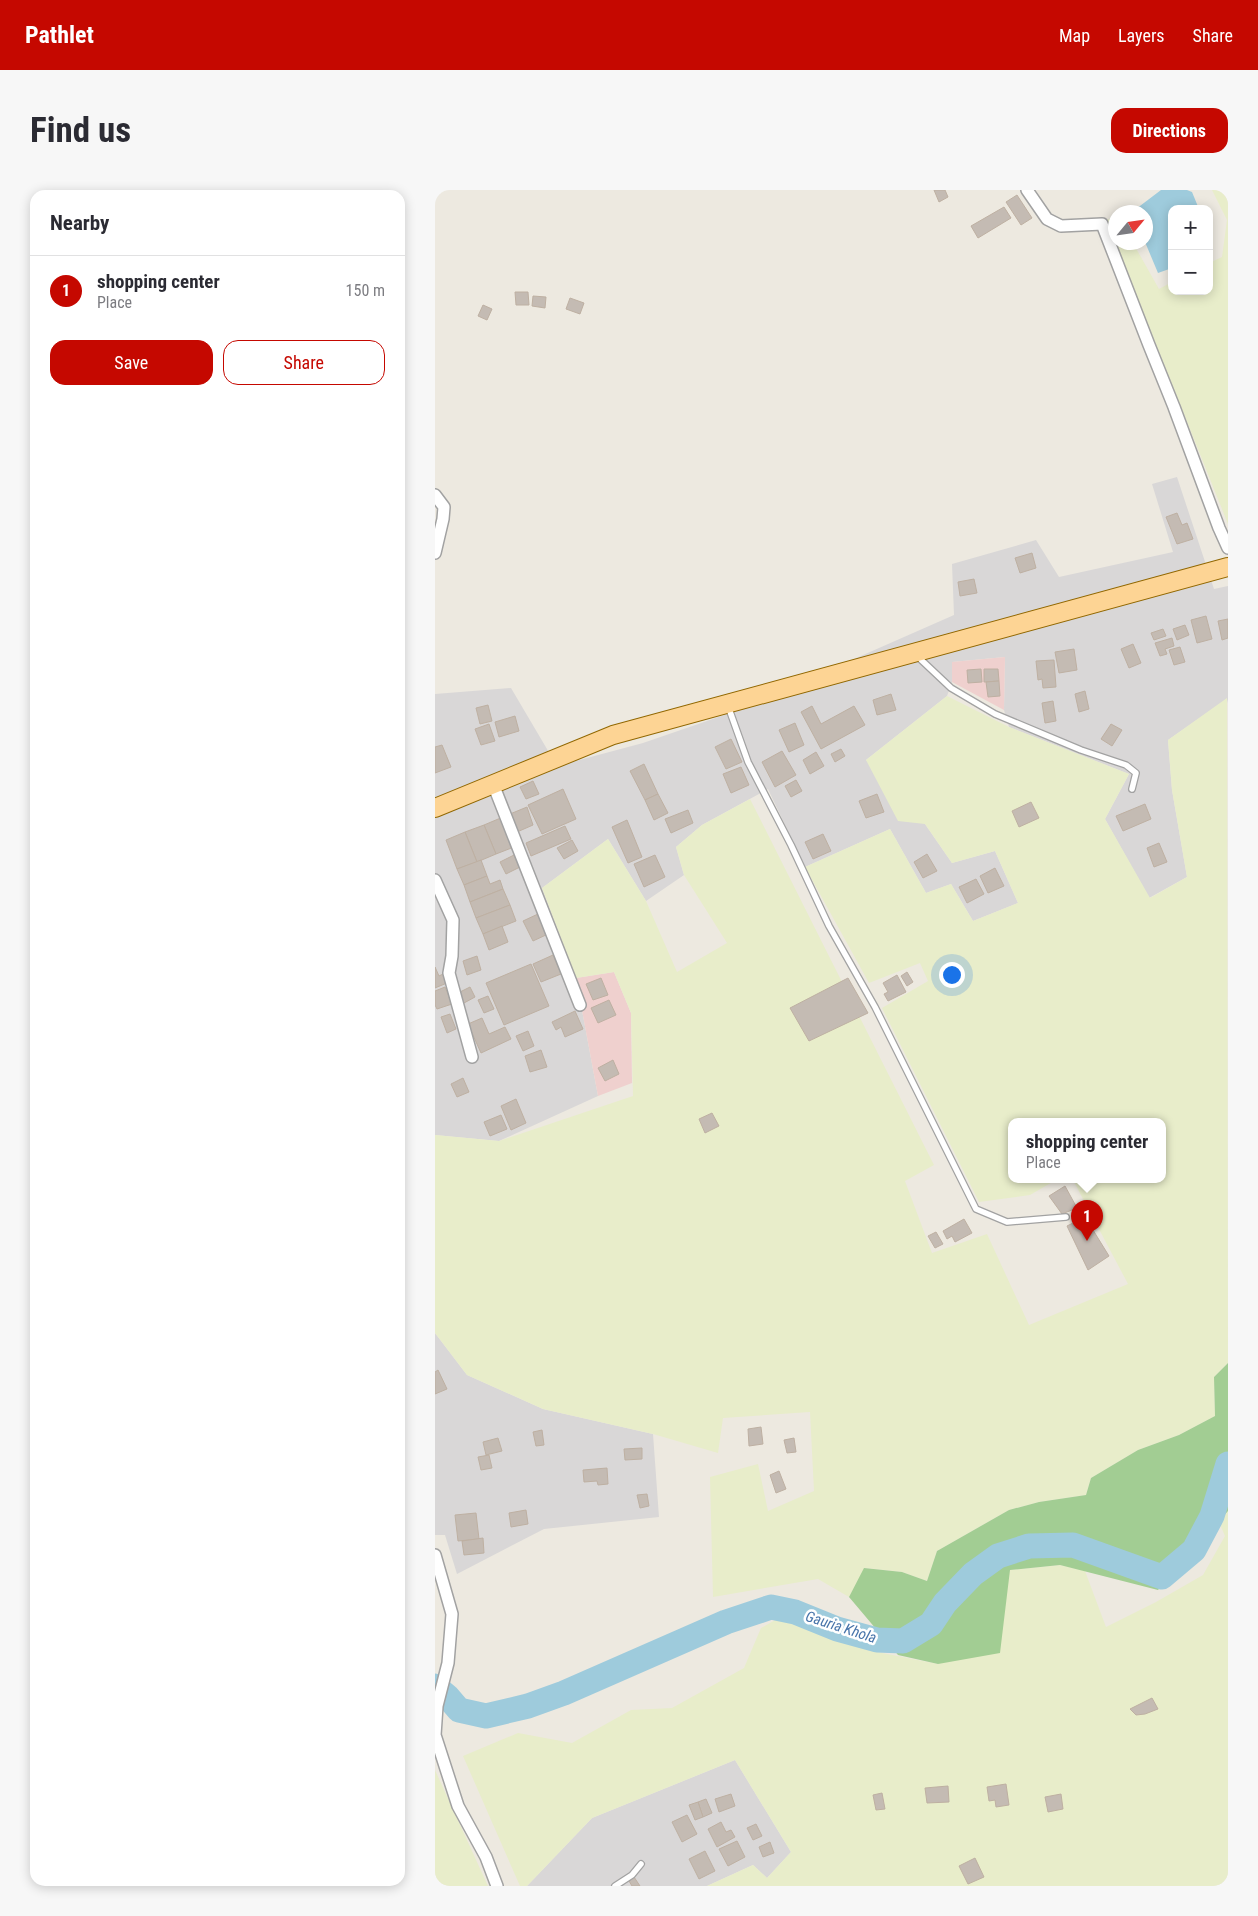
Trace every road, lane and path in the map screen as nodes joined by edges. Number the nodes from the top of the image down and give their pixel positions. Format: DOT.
graph roads {
  1 [pos="1027,190"];
  2 [pos="435,495"];
  3 [pos="1228,548"];
  4 [pos="435,553"];
  5 [pos="1228,567"];
  6 [pos="914,654"];
  7 [pos="728,704"];
  8 [pos="493,784"];
  9 [pos="1132,789"];
  10 [pos="435,808"];
  11 [pos="435,880"];
  12 [pos="580,1005"];
  13 [pos="472,1057"];
  14 [pos="1066,1217"];
  15 [pos="435,1555"];
  16 [pos="641,1864"];
  17 [pos="497,1886"];
  18 [pos="615,1886"];
  1 -- 3 [label="street"];
  2 -- 4 [label="street"];
  5 -- 6 [label="main road"];
  6 -- 7 [label="main road"];
  6 -- 9 [label="lane"];
  7 -- 8 [label="main road"];
  7 -- 14 [label="lane"];
  8 -- 10 [label="main road"];
  8 -- 12 [label="street"];
  11 -- 13 [label="street"];
  15 -- 17 [label="street"];
  16 -- 18 [label="lane"];
}
